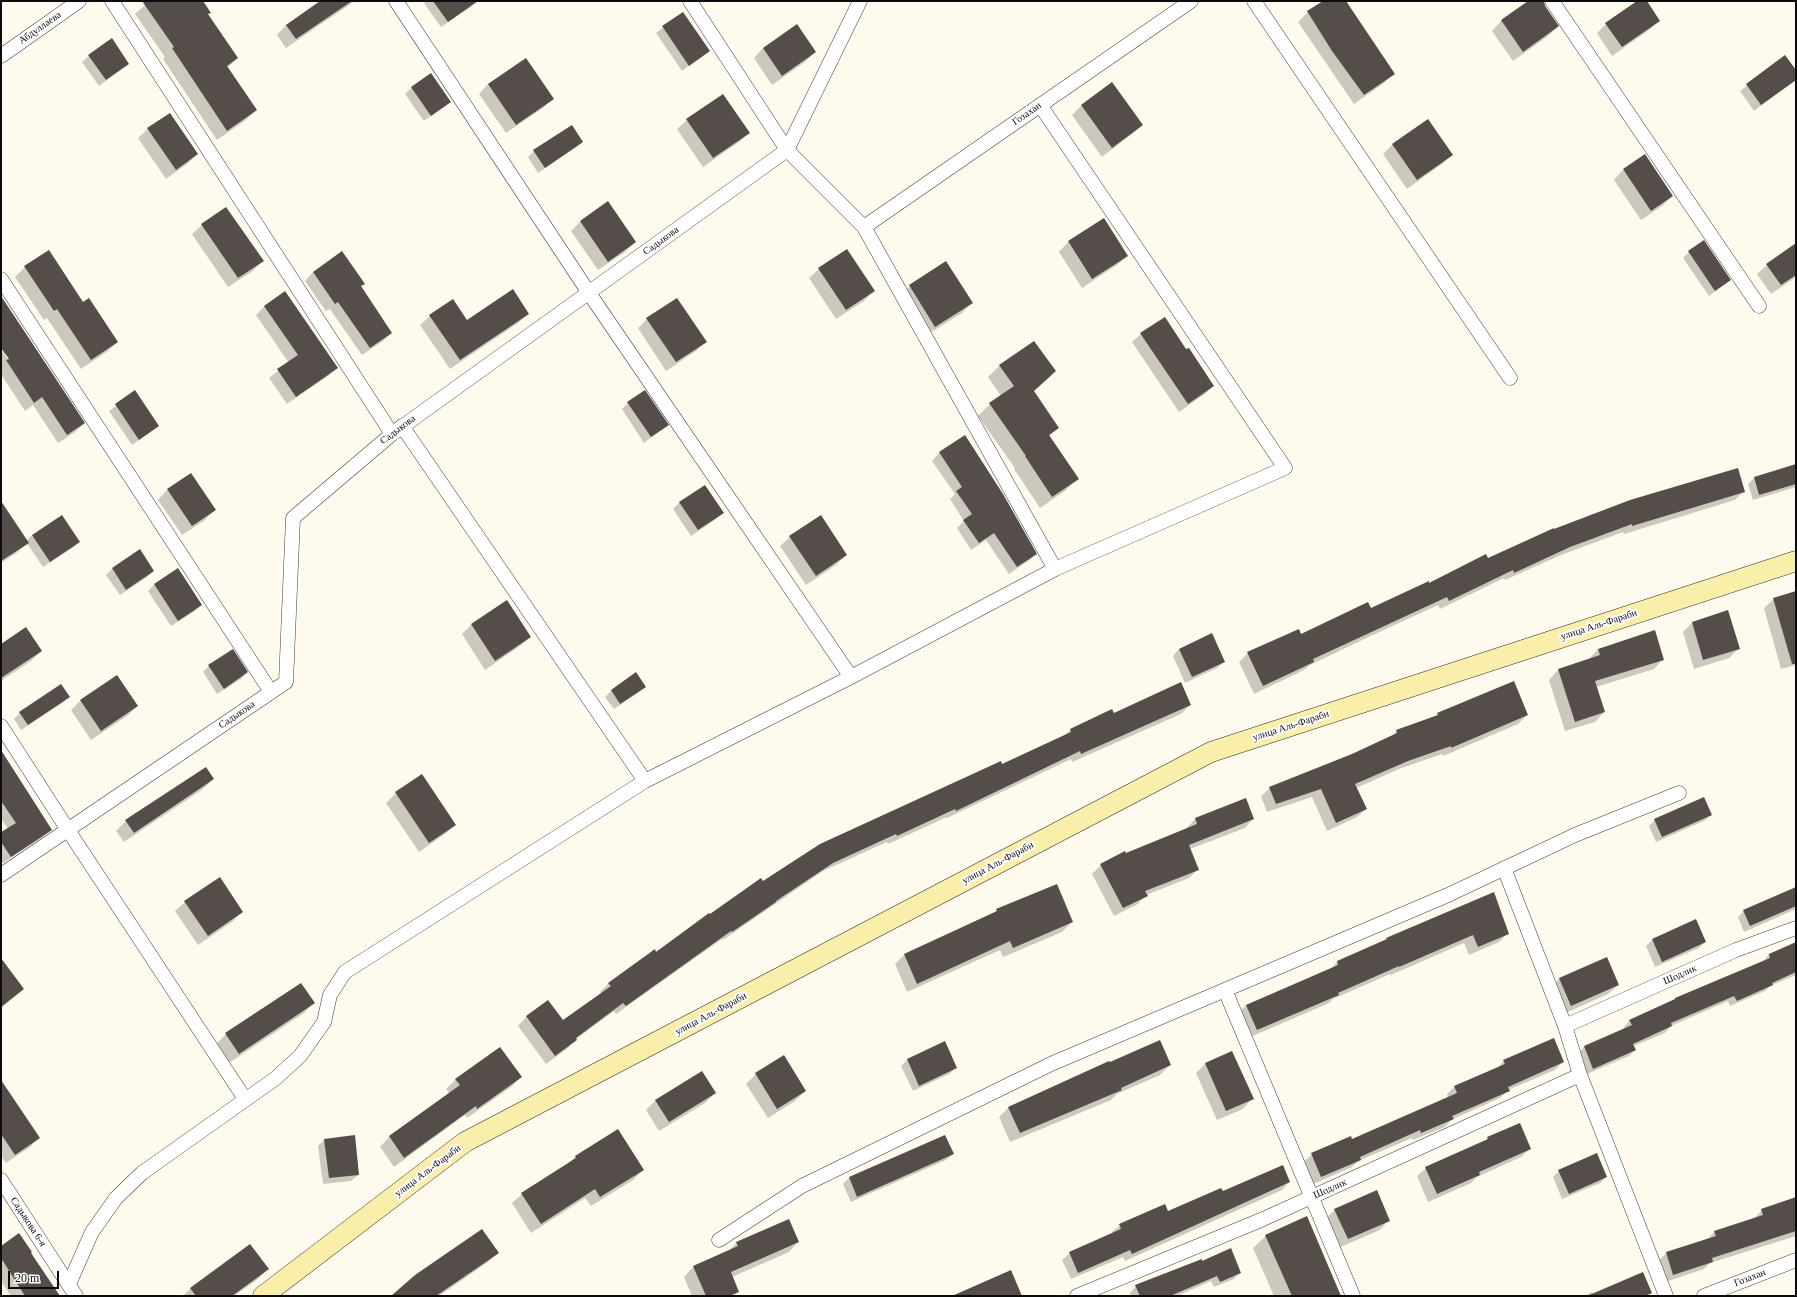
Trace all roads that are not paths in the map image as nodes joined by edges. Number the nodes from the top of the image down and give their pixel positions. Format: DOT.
graph roads {
  1 [pos="79,1"];
  2 [pos="112,1"];
  3 [pos="396,1"];
  4 [pos="690,1"];
  5 [pos="860,1"];
  6 [pos="1191,1"];
  7 [pos="1254,1"];
  8 [pos="1552,1"];
  9 [pos="1,56"];
  10 [pos="1040,105"];
  11 [pos="787,150"];
  12 [pos="864,227"];
  13 [pos="1,279"];
  14 [pos="589,293"];
  15 [pos="1759,306"];
  16 [pos="1510,378"];
  17 [pos="397,430"];
  18 [pos="1796,560"];
  19 [pos="1055,569"];
  20 [pos="851,677"];
  21 [pos="271,692"];
  22 [pos="1,726"];
  23 [pos="645,781"];
  24 [pos="1679,793"];
  25 [pos="68,830"];
  26 [pos="1504,868"];
  27 [pos="1,875"];
  28 [pos="1796,928"];
  29 [pos="1226,990"];
  30 [pos="1565,1026"];
  31 [pos="1580,1075"];
  32 [pos="245,1100"];
  33 [pos="1,1180"];
  34 [pos="1312,1197"];
  35 [pos="719,1240"];
  36 [pos="1796,1260"];
  37 [pos="72,1290"];
  38 [pos="263,1296"];
  39 [pos="1077,1296"];
  40 [pos="1353,1296"];
  41 [pos="1666,1296"];
  42 [pos="1704,1296"];
  1 -- 9 [label="street, Абдуллаева"];
  2 -- 17 [label="street"];
  3 -- 14 [label="street"];
  4 -- 11 [label="street"];
  5 -- 11 [label="street, Садыкова"];
  6 -- 10 [label="street, Гозахан"];
  7 -- 16 [label="street"];
  8 -- 15 [label="street"];
  10 -- 12 [label="street, Гозахан"];
  10 -- 19 [label="street"];
  11 -- 12 [label="street"];
  11 -- 14 [label="street, Садыкова"];
  12 -- 19 [label="street"];
  13 -- 21 [label="street"];
  14 -- 17 [label="street, Садыкова"];
  14 -- 20 [label="street"];
  17 -- 21 [label="street, Садыкова"];
  17 -- 23 [label="street"];
  18 -- 38 [label="main road, улица Аль-Фараби"];
  19 -- 20 [label="street"];
  20 -- 23 [label="street"];
  21 -- 25 [label="street, Садыкова"];
  22 -- 25 [label="street"];
  23 -- 32 [label="street"];
  24 -- 26 [label="street"];
  25 -- 27 [label="street, Садыкова"];
  25 -- 32 [label="street"];
  26 -- 29 [label="street"];
  26 -- 30 [label="street"];
  28 -- 30 [label="street, Шодлик"];
  29 -- 34 [label="street"];
  29 -- 35 [label="street"];
  30 -- 31 [label="street"];
  31 -- 34 [label="street, Шодлик"];
  31 -- 41 [label="street"];
  32 -- 37 [label="street"];
  33 -- 37 [label="street, Садыкова 6-я"];
  34 -- 39 [label="street, Шодлик"];
  34 -- 40 [label="street"];
  36 -- 42 [label="street, Гозахан"];
}
